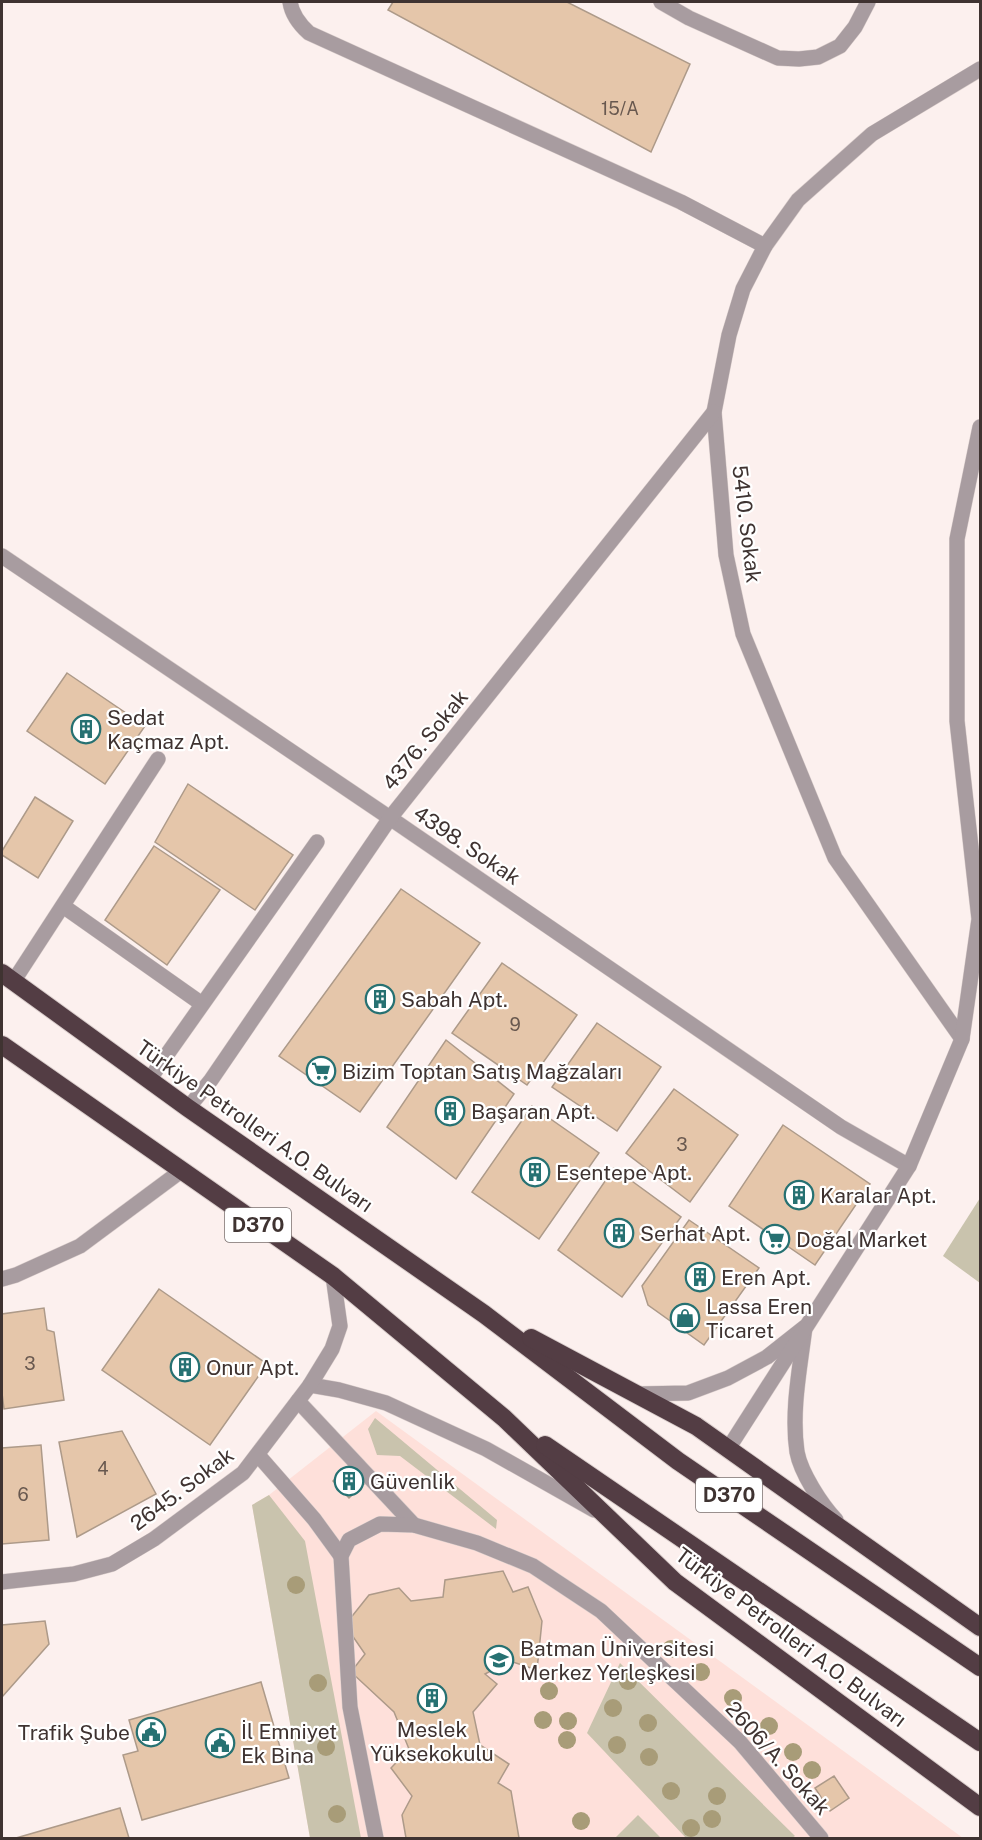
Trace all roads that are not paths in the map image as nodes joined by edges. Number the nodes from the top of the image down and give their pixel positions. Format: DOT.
graph roads {
  1 [pos="290,2"];
  2 [pos="661,2"];
  3 [pos="868,2"];
  4 [pos="981,69"];
  5 [pos="765,246"];
  6 [pos="714,412"];
  7 [pos="981,427"];
  8 [pos="2,556"];
  9 [pos="158,759"];
  10 [pos="390,818"];
  11 [pos="316,842"];
  12 [pos="63,906"];
  13 [pos="7,977"];
  14 [pos="202,1004"];
  15 [pos="962,1039"];
  16 [pos="2,1045"];
  17 [pos="149,1080"];
  18 [pos="188,1108"];
  19 [pos="909,1166"];
  20 [pos="181,1171"];
  21 [pos="333,1276"];
  22 [pos="2,1279"];
  23 [pos="484,1314"];
  24 [pos="805,1327"];
  25 [pos="310,1385"];
  26 [pos="637,1394"];
  27 [pos="298,1401"];
  28 [pos="504,1418"];
  29 [pos="729,1449"];
  30 [pos="258,1455"];
  31 [pos="610,1519"];
  32 [pos="414,1525"];
  33 [pos="850,1535"];
  34 [pos="341,1556"];
  35 [pos="2,1582"];
  36 [pos="981,1627"];
  37 [pos="981,1667"];
  38 [pos="981,1742"];
  39 [pos="981,1807"];
  40 [pos="376,1839"];
  41 [pos="821,1839"];
  1 -- 5 [label="street"];
  2 -- 3 [label="street"];
  4 -- 5 [label="street, 5410. Sokak"];
  5 -- 6 [label="street, 5410. Sokak"];
  6 -- 10 [label="street, 4376. Sokak"];
  6 -- 15 [label="street, 5410. Sokak"];
  7 -- 15 [label="street"];
  8 -- 10 [label="street, 4398. Sokak"];
  9 -- 12 [label="street"];
  10 -- 18 [label="street, 4376. Sokak"];
  10 -- 19 [label="street, 4398. Sokak"];
  11 -- 14 [label="street"];
  12 -- 13 [label="street"];
  12 -- 14 [label="street"];
  13 -- 17 [label="highway, Türkiye Petrolleri A.O. Bulvarı / D370"];
  14 -- 17 [label="street"];
  15 -- 19 [label="street"];
  16 -- 20 [label="highway, Türkiye Petrolleri A.O. Bulvarı / D370"];
  17 -- 18 [label="highway, Türkiye Petrolleri A.O. Bulvarı / D370"];
  18 -- 23 [label="highway, Türkiye Petrolleri A.O. Bulvarı / D370"];
  19 -- 24 [label="street"];
  20 -- 21 [label="highway, Türkiye Petrolleri A.O. Bulvarı / D370"];
  20 -- 22 [label="street"];
  21 -- 25 [label="street, 2645. Sokak"];
  21 -- 28 [label="highway, Türkiye Petrolleri A.O. Bulvarı / D370"];
  23 -- 26 [label="highway, Türkiye Petrolleri A.O. Bulvarı"];
  23 -- 37 [label="highway, Türkiye Petrolleri A.O. Bulvarı / D370"];
  24 -- 26 [label="street"];
  24 -- 29 [label="street"];
  24 -- 33 [label="street"];
  25 -- 27 [label="street, 2645. Sokak"];
  25 -- 31 [label="street"];
  26 -- 29 [label="highway, Türkiye Petrolleri A.O. Bulvarı"];
  27 -- 30 [label="street, 2645. Sokak"];
  27 -- 32 [label="street"];
  28 -- 31 [label="highway, Türkiye Petrolleri A.O. Bulvarı"];
  28 -- 38 [label="highway, Türkiye Petrolleri A.O. Bulvarı / D370"];
  29 -- 33 [label="highway, Türkiye Petrolleri A.O. Bulvarı"];
  30 -- 34 [label="street"];
  30 -- 35 [label="street, 2645. Sokak"];
  31 -- 39 [label="highway, Türkiye Petrolleri A.O. Bulvarı"];
  32 -- 34 [label="street, 2606/A. Sokak"];
  32 -- 41 [label="street, 2606/A. Sokak"];
  33 -- 36 [label="highway, Türkiye Petrolleri A.O. Bulvarı"];
  34 -- 40 [label="street"];
}
